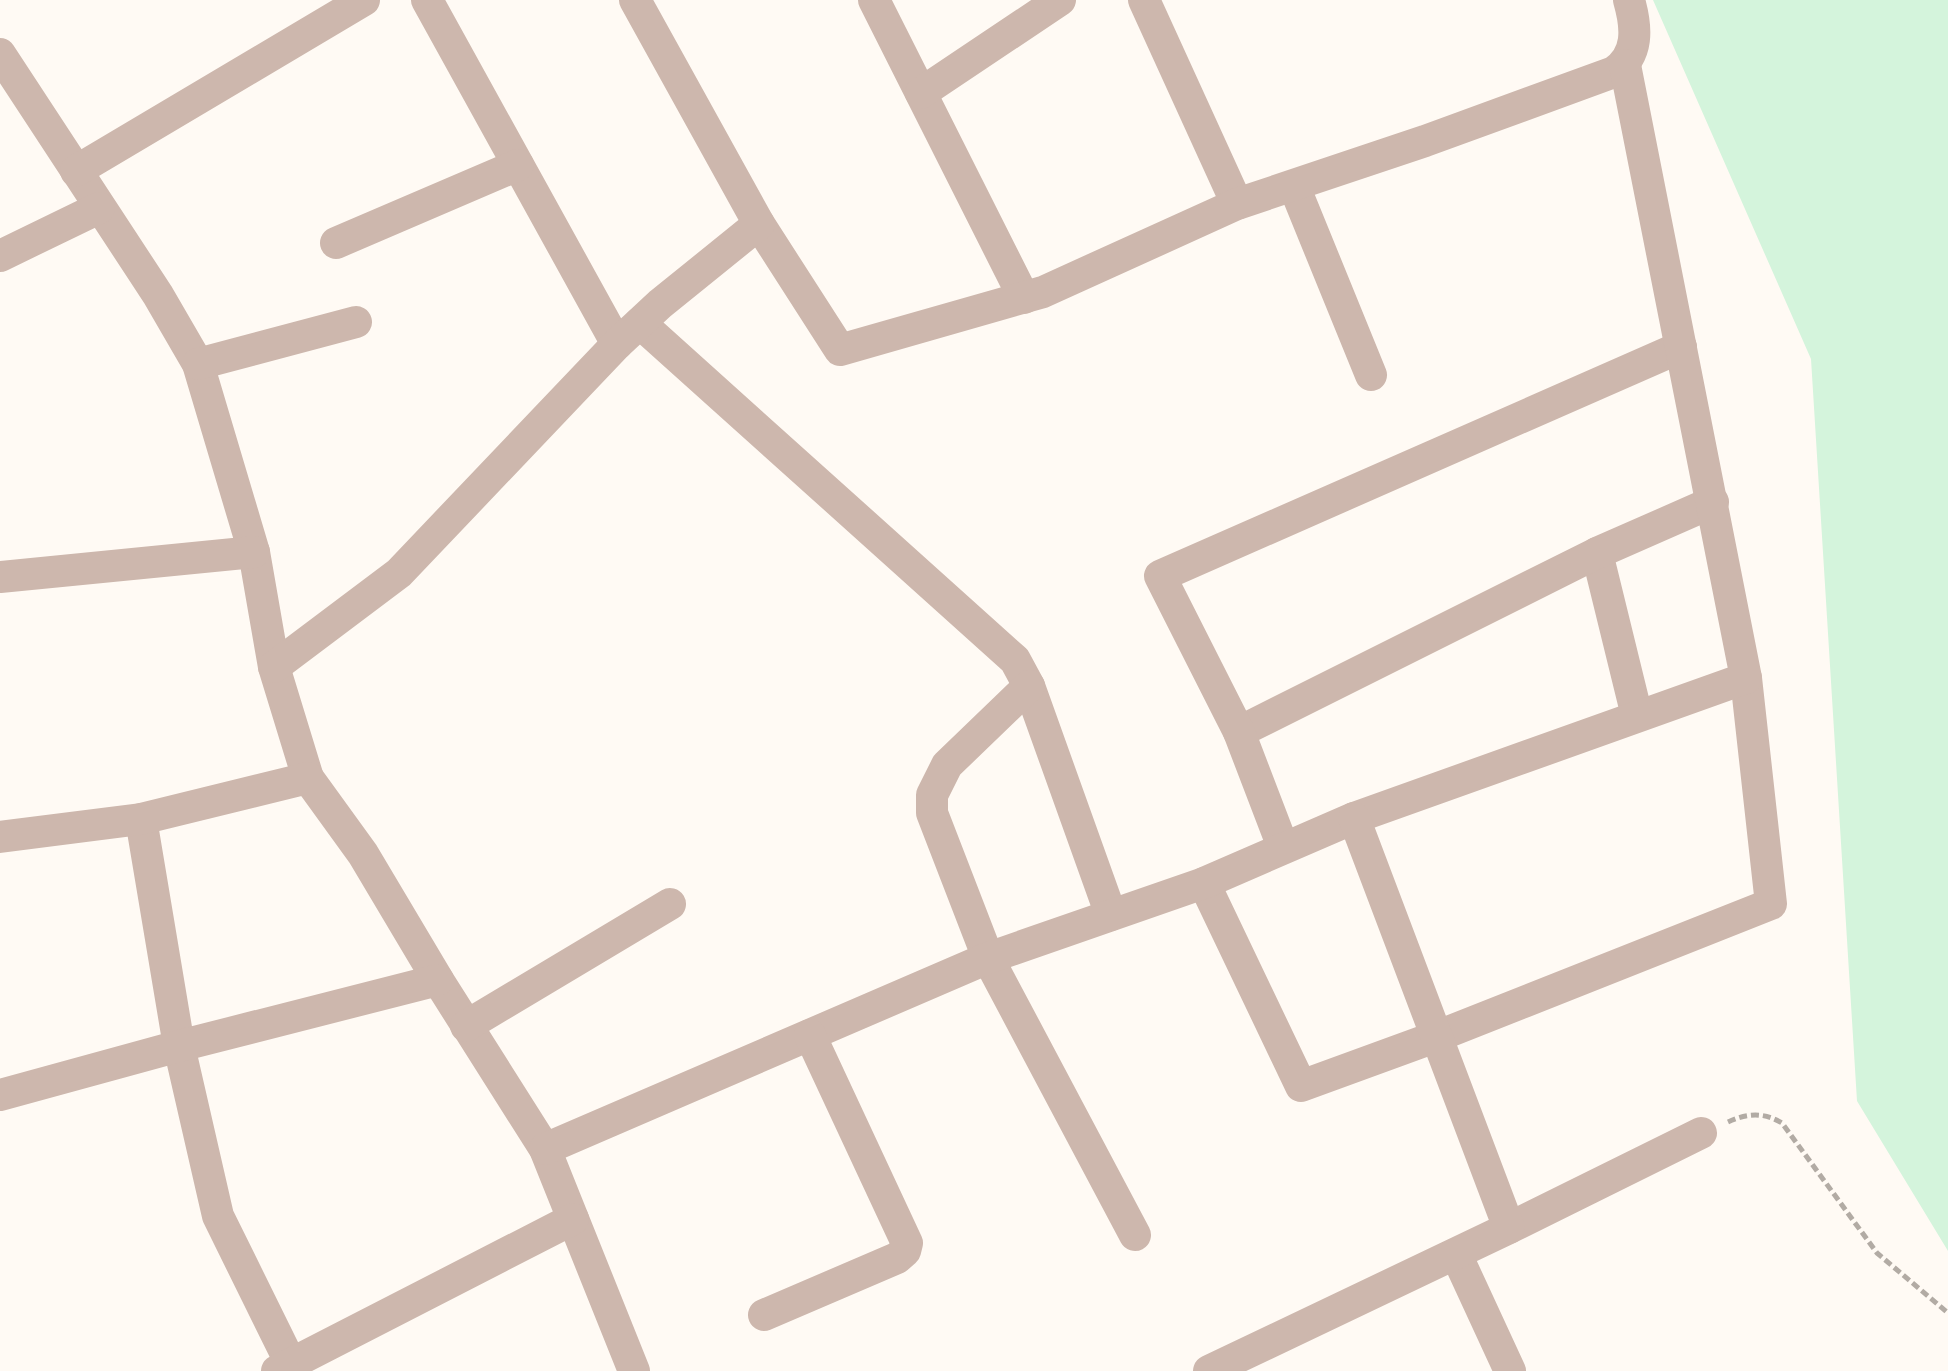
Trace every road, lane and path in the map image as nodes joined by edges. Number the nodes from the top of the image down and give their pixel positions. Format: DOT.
graph roads {
  1 [pos="364,0"];
  2 [pos="427,0"];
  3 [pos="635,0"];
  4 [pos="874,0"];
  5 [pos="1060,0"];
  6 [pos="1144,0"];
  7 [pos="1629,0"];
  8 [pos="0,54"];
  9 [pos="1625,65"];
  10 [pos="921,93"];
  11 [pos="518,165"];
  12 [pos="76,171"];
  13 [pos="1294,186"];
  14 [pos="1237,204"];
  15 [pos="99,208"];
  16 [pos="759,224"];
  17 [pos="336,243"];
  18 [pos="0,256"];
  19 [pos="1024,298"];
  20 [pos="356,322"];
  21 [pos="628,334"];
  22 [pos="1681,347"];
  23 [pos="198,364"];
  24 [pos="1371,375"];
  25 [pos="1713,502"];
  26 [pos="254,552"];
  27 [pos="1597,553"];
  28 [pos="0,577"];
  29 [pos="274,667"];
  30 [pos="1746,678"];
  31 [pos="1029,686"];
  32 [pos="1637,716"];
  33 [pos="1239,732"];
  34 [pos="308,778"];
  35 [pos="1354,818"];
  36 [pos="141,819"];
  37 [pos="0,837"];
  38 [pos="1283,847"];
  39 [pos="1204,883"];
  40 [pos="670,904"];
  41 [pos="1111,915"];
  42 [pos="988,958"];
  43 [pos="438,980"];
  44 [pos="466,1026"];
  45 [pos="810,1035"];
  46 [pos="1438,1036"];
  47 [pos="179,1046"];
  48 [pos="0,1095"];
  49 [pos="1701,1133"];
  50 [pos="545,1149"];
  51 [pos="573,1219"];
  52 [pos="1509,1228"];
  53 [pos="1135,1235"];
  54 [pos="1456,1254"];
  55 [pos="1948,1313"];
  56 [pos="764,1315"];
  57 [pos="284,1368"];
  58 [pos="634,1371"];
  59 [pos="1209,1371"];
  60 [pos="1510,1371"];
  1 -- 12 [label="street"];
  2 -- 11 [label="street"];
  3 -- 16 [label="street"];
  4 -- 10 [label="street"];
  5 -- 10 [label="street"];
  6 -- 14 [label="street"];
  7 -- 9 [label="street"];
  8 -- 12 [label="street"];
  9 -- 13 [label="street"];
  9 -- 22 [label="street"];
  10 -- 19 [label="street"];
  11 -- 17 [label="street"];
  11 -- 21 [label="street"];
  12 -- 15 [label="street"];
  13 -- 14 [label="street"];
  13 -- 24 [label="street"];
  14 -- 19 [label="street"];
  15 -- 18 [label="street"];
  15 -- 23 [label="street"];
  16 -- 19 [label="street"];
  16 -- 21 [label="street"];
  20 -- 23 [label="street"];
  21 -- 29 [label="street"];
  21 -- 31 [label="street"];
  22 -- 25 [label="street"];
  22 -- 33 [label="street"];
  23 -- 26 [label="street"];
  25 -- 27 [label="street"];
  25 -- 30 [label="street"];
  26 -- 28 [label="street"];
  26 -- 29 [label="street"];
  27 -- 32 [label="street"];
  27 -- 33 [label="street"];
  29 -- 34 [label="street"];
  30 -- 32 [label="street"];
  30 -- 46 [label="street"];
  31 -- 41 [label="street"];
  31 -- 42 [label="street"];
  32 -- 35 [label="street"];
  33 -- 38 [label="street"];
  34 -- 36 [label="street"];
  34 -- 43 [label="street"];
  35 -- 38 [label="street"];
  35 -- 46 [label="street"];
  36 -- 37 [label="street"];
  36 -- 47 [label="street"];
  38 -- 39 [label="street"];
  39 -- 41 [label="street"];
  39 -- 46 [label="street"];
  40 -- 44 [label="street"];
  41 -- 42 [label="street"];
  42 -- 45 [label="street"];
  42 -- 53 [label="street"];
  43 -- 44 [label="street"];
  43 -- 47 [label="street"];
  44 -- 50 [label="street"];
  45 -- 50 [label="street"];
  45 -- 56 [label="street"];
  46 -- 52 [label="street"];
  47 -- 48 [label="street"];
  47 -- 57 [label="street"];
  49 -- 52 [label="street"];
  49 -- 55 [label="path"];
  50 -- 51 [label="street"];
  51 -- 57 [label="street"];
  51 -- 58 [label="street"];
  52 -- 54 [label="street"];
  54 -- 59 [label="street"];
  54 -- 60 [label="street"];
}
